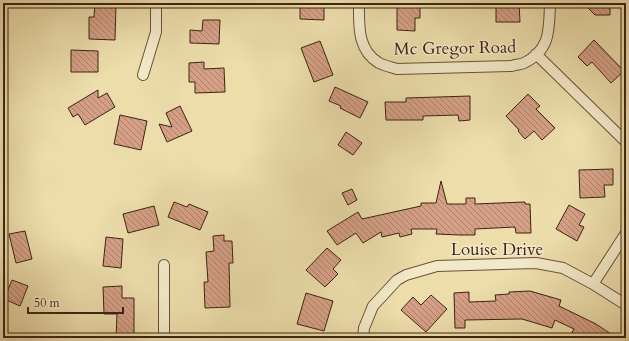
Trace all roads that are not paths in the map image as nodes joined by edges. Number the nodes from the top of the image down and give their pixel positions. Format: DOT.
graph roads {
  1 [pos="156,3"];
  2 [pos="359,3"];
  3 [pos="550,3"];
  4 [pos="536,54"];
  5 [pos="143,76"];
  6 [pos="626,142"];
  7 [pos="626,233"];
  8 [pos="164,265"];
  9 [pos="593,284"];
  10 [pos="626,304"];
  11 [pos="164,338"];
  12 [pos="364,338"];
  1 -- 5 [label="street"];
  2 -- 4 [label="street, Mc Gregor Road"];
  3 -- 4 [label="street"];
  4 -- 6 [label="street, Mc Gregor Road"];
  7 -- 9 [label="street"];
  8 -- 11 [label="street"];
  9 -- 10 [label="street, Louise Drive"];
  9 -- 12 [label="street, Louise Drive"];
}
